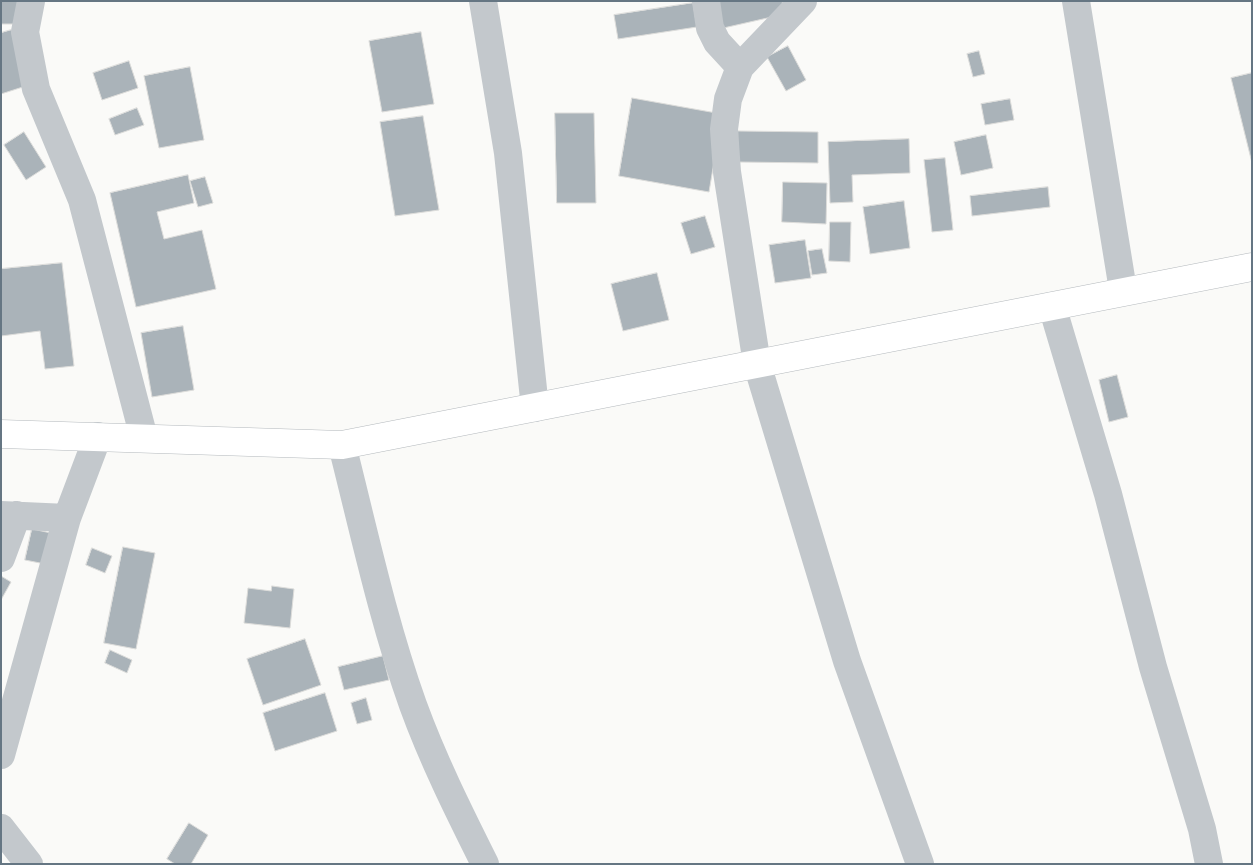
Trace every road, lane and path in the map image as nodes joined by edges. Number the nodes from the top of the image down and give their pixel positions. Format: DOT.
graph roads {
  1 [pos="31,1"];
  2 [pos="483,1"];
  3 [pos="706,1"];
  4 [pos="803,1"];
  5 [pos="1076,1"];
  6 [pos="740,66"];
  7 [pos="1252,267"];
  8 [pos="1123,290"];
  9 [pos="1052,306"];
  10 [pos="757,364"];
  11 [pos="535,408"];
  12 [pos="1,434"];
  13 [pos="98,436"];
  14 [pos="144,438"];
  15 [pos="342,445"];
  16 [pos="9,515"];
  17 [pos="67,518"];
  18 [pos="1,558"];
  19 [pos="1,755"];
  20 [pos="1,828"];
  21 [pos="29,864"];
  22 [pos="485,864"];
  23 [pos="920,864"];
  24 [pos="1209,864"];
  1 -- 14 [label="street"];
  2 -- 11 [label="street"];
  3 -- 6 [label="street"];
  4 -- 6 [label="street"];
  5 -- 8 [label="street"];
  6 -- 10 [label="street"];
  7 -- 8 [label="highway"];
  8 -- 9 [label="highway"];
  9 -- 10 [label="highway"];
  9 -- 24 [label="street"];
  10 -- 11 [label="highway"];
  10 -- 23 [label="street"];
  11 -- 15 [label="highway"];
  12 -- 13 [label="highway"];
  13 -- 14 [label="highway"];
  13 -- 17 [label="street"];
  14 -- 15 [label="highway"];
  15 -- 22 [label="street"];
  16 -- 17 [label="street"];
  16 -- 18 [label="street"];
  17 -- 19 [label="street"];
  20 -- 21 [label="street"];
}
